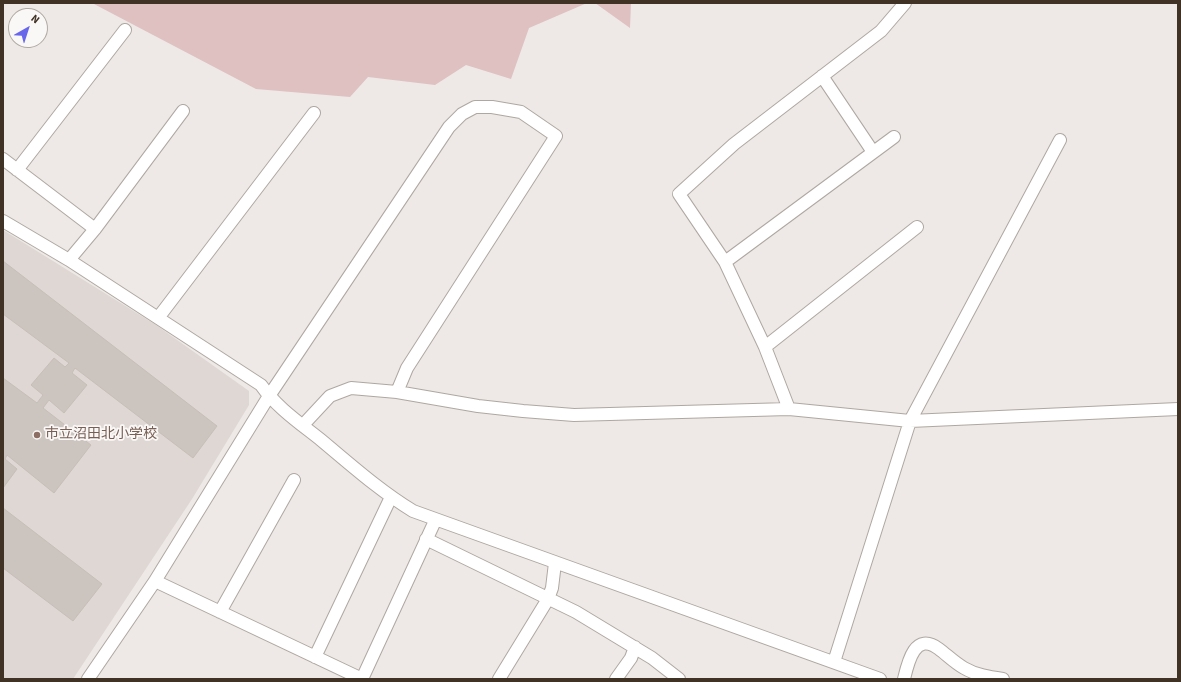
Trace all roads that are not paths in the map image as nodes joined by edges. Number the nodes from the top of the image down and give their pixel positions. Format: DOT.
graph roads {
  1 [pos="905,3"];
  2 [pos="125,30"];
  3 [pos="822,76"];
  4 [pos="183,111"];
  5 [pos="314,113"];
  6 [pos="894,137"];
  7 [pos="1060,140"];
  8 [pos="873,152"];
  9 [pos="3,159"];
  10 [pos="17,170"];
  11 [pos="3,221"];
  12 [pos="917,227"];
  13 [pos="95,229"];
  14 [pos="70,260"];
  15 [pos="724,262"];
  16 [pos="158,318"];
  17 [pos="765,347"];
  18 [pos="397,392"];
  19 [pos="269,396"];
  20 [pos="1178,408"];
  21 [pos="790,409"];
  22 [pos="910,421"];
  23 [pos="303,425"];
  24 [pos="294,480"];
  25 [pos="391,498"];
  26 [pos="435,520"];
  27 [pos="426,539"];
  28 [pos="555,563"];
  29 [pos="155,581"];
  30 [pos="548,599"];
  31 [pos="220,612"];
  32 [pos="635,647"];
  33 [pos="315,657"];
  34 [pos="834,662"];
  35 [pos="88,679"];
  36 [pos="362,679"];
  37 [pos="499,679"];
  38 [pos="616,679"];
  39 [pos="679,679"];
  40 [pos="880,679"];
  41 [pos="904,679"];
  42 [pos="1003,679"];
  1 -- 3 [label="street"];
  2 -- 10 [label="street"];
  3 -- 8 [label="street"];
  3 -- 15 [label="street"];
  4 -- 13 [label="street"];
  5 -- 16 [label="street"];
  6 -- 8 [label="street"];
  7 -- 22 [label="street"];
  8 -- 15 [label="street"];
  9 -- 10 [label="street"];
  10 -- 13 [label="street"];
  11 -- 14 [label="street"];
  12 -- 17 [label="street"];
  13 -- 14 [label="street"];
  14 -- 16 [label="street"];
  15 -- 17 [label="street"];
  16 -- 19 [label="street"];
  17 -- 21 [label="street"];
  18 -- 19 [label="street"];
  18 -- 21 [label="street"];
  18 -- 23 [label="street"];
  19 -- 23 [label="street"];
  19 -- 29 [label="street"];
  20 -- 22 [label="street"];
  21 -- 22 [label="street"];
  22 -- 34 [label="street"];
  23 -- 25 [label="street"];
  24 -- 31 [label="street"];
  25 -- 26 [label="street"];
  25 -- 33 [label="street"];
  26 -- 27 [label="street"];
  26 -- 28 [label="street"];
  27 -- 30 [label="street"];
  27 -- 36 [label="street"];
  28 -- 30 [label="street"];
  28 -- 34 [label="street"];
  29 -- 31 [label="street"];
  29 -- 35 [label="street"];
  30 -- 32 [label="street"];
  30 -- 37 [label="street"];
  31 -- 33 [label="street"];
  32 -- 38 [label="street"];
  32 -- 39 [label="street"];
  33 -- 36 [label="street"];
  34 -- 40 [label="street"];
  41 -- 42 [label="street"];
}
